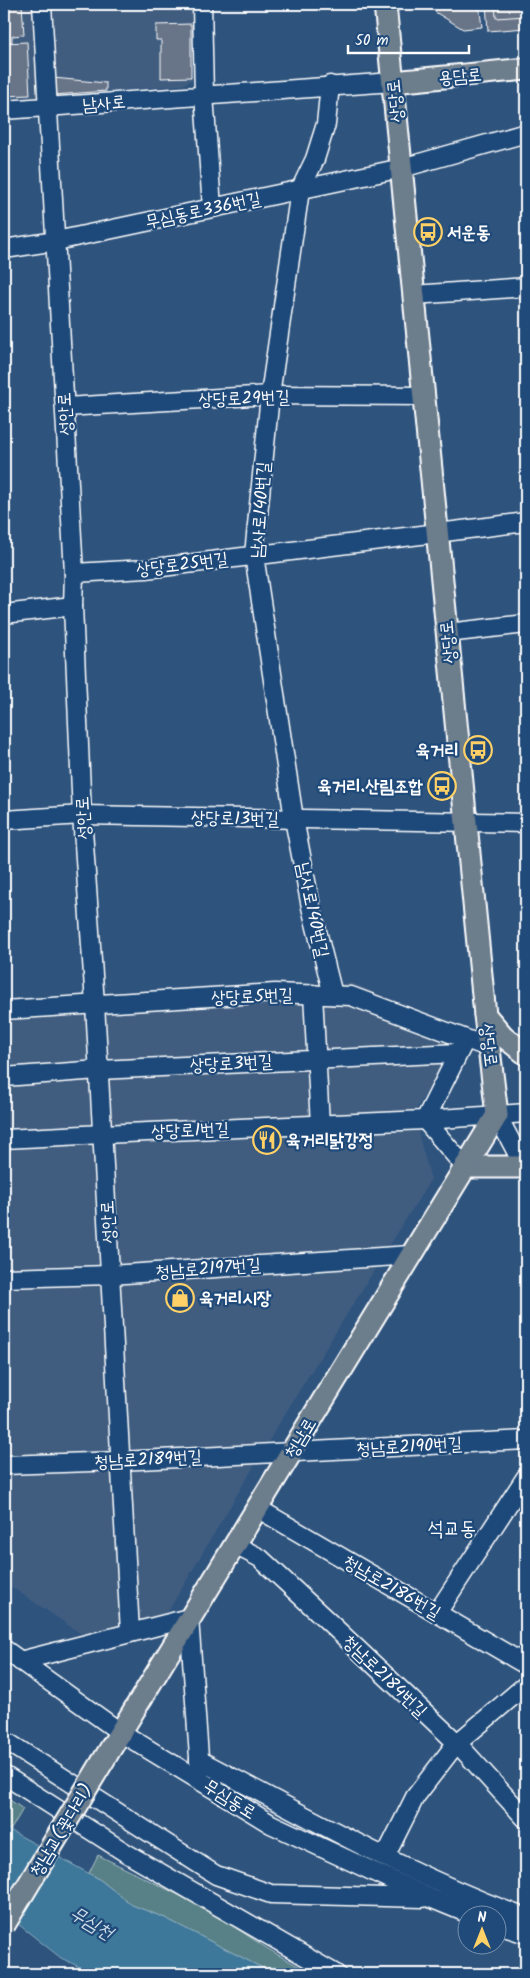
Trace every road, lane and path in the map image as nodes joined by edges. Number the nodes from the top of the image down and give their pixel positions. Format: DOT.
graph roads {
  1 [pos="42,4"];
  2 [pos="202,4"];
  3 [pos="385,4"];
  4 [pos="526,69"];
  5 [pos="393,82"];
  6 [pos="330,85"];
  7 [pos="204,95"];
  8 [pos="47,108"];
  9 [pos="4,110"];
  10 [pos="526,133"];
  11 [pos="402,168"];
  12 [pos="300,190"];
  13 [pos="212,208"];
  14 [pos="56,241"];
  15 [pos="4,249"];
  16 [pos="526,287"];
  17 [pos="414,295"];
  18 [pos="270,395"];
  19 [pos="424,396"];
  20 [pos="65,407"];
  21 [pos="526,522"];
  22 [pos="438,532"];
  23 [pos="254,555"];
  24 [pos="74,573"];
  25 [pos="73,606"];
  26 [pos="4,614"];
  27 [pos="526,624"];
  28 [pos="448,633"];
  29 [pos="82,815"];
  30 [pos="294,818"];
  31 [pos="4,820"];
  32 [pos="466,823"];
  33 [pos="526,823"];
  34 [pos="313,994"];
  35 [pos="332,995"];
  36 [pos="95,1004"];
  37 [pos="4,1010"];
  38 [pos="485,1015"];
  39 [pos="462,1046"];
  40 [pos="490,1048"];
  41 [pos="526,1054"];
  42 [pos="317,1059"];
  43 [pos="99,1070"];
  44 [pos="4,1077"];
  45 [pos="526,1113"];
  46 [pos="497,1115"];
  47 [pos="425,1120"];
  48 [pos="320,1125"];
  49 [pos="103,1134"];
  50 [pos="4,1139"];
  51 [pos="465,1166"];
  52 [pos="526,1168"];
  53 [pos="411,1255"];
  54 [pos="110,1275"];
  55 [pos="4,1278"];
  56 [pos="526,1440"];
  57 [pos="291,1451"];
  58 [pos="120,1460"];
  59 [pos="4,1464"];
  60 [pos="526,1477"];
  61 [pos="257,1508"];
  62 [pos="234,1545"];
  63 [pos="437,1613"];
  64 [pos="190,1618"];
  65 [pos="130,1632"];
  66 [pos="4,1649"];
  67 [pos="20,1661"];
  68 [pos="526,1665"];
  69 [pos="526,1685"];
  70 [pos="120,1732"];
  71 [pos="4,1740"];
  72 [pos="457,1743"];
  73 [pos="199,1760"];
  74 [pos="103,1761"];
  75 [pos="4,1775"];
  76 [pos="201,1781"];
  77 [pos="526,1818"];
  78 [pos="385,1857"];
  79 [pos="430,1898"];
  80 [pos="458,1909"];
  81 [pos="526,1918"];
  82 [pos="4,1925"];
  83 [pos="508,1928"];
  84 [pos="526,1934"];
  85 [pos="336,1974"];
  1 -- 8 [label="street, 성안로"];
  2 -- 7 [label="street"];
  3 -- 5 [label="main road, 상당로"];
  4 -- 5 [label="main road, 용담로"];
  5 -- 6 [label="street, 남사로"];
  5 -- 11 [label="main road, 상당로"];
  6 -- 7 [label="street, 남사로"];
  6 -- 12 [label="street, 남사로140번길"];
  7 -- 8 [label="street, 남사로"];
  7 -- 13 [label="street"];
  8 -- 9 [label="street, 남사로"];
  8 -- 14 [label="street, 성안로"];
  10 -- 11 [label="street"];
  11 -- 12 [label="street, 무심동로336번길"];
  11 -- 17 [label="main road, 상당로"];
  12 -- 13 [label="street, 무심동로336번길"];
  12 -- 18 [label="street, 남사로140번길"];
  13 -- 14 [label="street, 무심동로336번길"];
  14 -- 15 [label="street, 무심동로336번길"];
  14 -- 20 [label="street, 성안로"];
  16 -- 17 [label="street"];
  17 -- 19 [label="main road, 상당로"];
  18 -- 19 [label="street, 상당로29번길"];
  18 -- 20 [label="street, 상당로29번길"];
  18 -- 23 [label="street, 남사로140번길"];
  19 -- 22 [label="main road, 상당로"];
  20 -- 24 [label="street, 성안로"];
  21 -- 22 [label="street, 상당로25번길"];
  22 -- 23 [label="street, 상당로25번길"];
  22 -- 28 [label="main road, 상당로"];
  23 -- 24 [label="street, 상당로25번길"];
  23 -- 30 [label="street, 남사로140번길"];
  24 -- 25 [label="street, 성안로"];
  25 -- 26 [label="street"];
  25 -- 29 [label="street, 성안로"];
  27 -- 28 [label="street"];
  28 -- 32 [label="main road, 상당로"];
  29 -- 30 [label="street, 상당로13번길"];
  29 -- 31 [label="street, 상당로13번길"];
  29 -- 36 [label="street, 성안로"];
  30 -- 32 [label="street, 상당로13번길"];
  30 -- 35 [label="street, 남사로140번길"];
  32 -- 33 [label="street, 상당로13번길"];
  32 -- 38 [label="main road, 상당로"];
  34 -- 35 [label="street, 상당로5번길"];
  34 -- 36 [label="street, 상당로5번길"];
  34 -- 42 [label="street"];
  35 -- 39 [label="street, 상당로5번길"];
  36 -- 37 [label="street, 상당로5번길"];
  36 -- 43 [label="street, 성안로"];
  38 -- 40 [label="main road, 상당로"];
  38 -- 41 [label="main road"];
  39 -- 40 [label="street, 상당로5번길"];
  39 -- 42 [label="street, 상당로3번길"];
  39 -- 47 [label="street"];
  40 -- 46 [label="main road, 상당로"];
  42 -- 43 [label="street, 상당로3번길"];
  42 -- 48 [label="street"];
  43 -- 44 [label="street, 상당로3번길"];
  43 -- 49 [label="street, 성안로"];
  45 -- 46 [label="street, 상당로1번길"];
  46 -- 47 [label="street, 상당로1번길"];
  46 -- 51 [label="main road, 청남로"];
  46 -- 52 [label="street"];
  47 -- 48 [label="street, 상당로1번길"];
  47 -- 51 [label="street"];
  48 -- 49 [label="street, 상당로1번길"];
  49 -- 50 [label="street, 상당로1번길"];
  49 -- 54 [label="street, 성안로"];
  51 -- 52 [label="main road"];
  51 -- 53 [label="main road, 청남로"];
  53 -- 54 [label="street, 청남로2197번길"];
  53 -- 57 [label="main road, 청남로"];
  54 -- 55 [label="street, 청남로2197번길"];
  54 -- 58 [label="street, 성안로"];
  56 -- 57 [label="street, 청남로2190번길"];
  57 -- 58 [label="street, 청남로2189번길"];
  57 -- 61 [label="main road, 청남로"];
  58 -- 59 [label="street, 청남로2189번길"];
  58 -- 65 [label="street, 성안로"];
  60 -- 63 [label="street"];
  61 -- 62 [label="main road, 청남로"];
  61 -- 63 [label="street, 청남로2186번길"];
  62 -- 64 [label="main road, 청남로"];
  62 -- 72 [label="street, 청남로2184번길"];
  63 -- 68 [label="street, 청남로2186번길"];
  64 -- 65 [label="street"];
  64 -- 70 [label="main road, 청남로"];
  64 -- 73 [label="street"];
  65 -- 67 [label="street"];
  66 -- 67 [label="street, 무심동로"];
  67 -- 70 [label="street, 무심동로"];
  69 -- 72 [label="street"];
  70 -- 74 [label="main road, 청남로"];
  70 -- 76 [label="street, 무심동로"];
  71 -- 79 [label="street"];
  72 -- 77 [label="street, 청남로2184번길"];
  72 -- 78 [label="street"];
  73 -- 76 [label="street"];
  73 -- 78 [label="street, 무심동로"];
  74 -- 82 [label="main road, 청남교(꽃다리), bridge"];
  75 -- 85 [label="street"];
  76 -- 79 [label="street, 무심동로"];
  78 -- 81 [label="street, 무심동로"];
  79 -- 80 [label="street, 무심동로"];
  83 -- 84 [label="street"];
}
